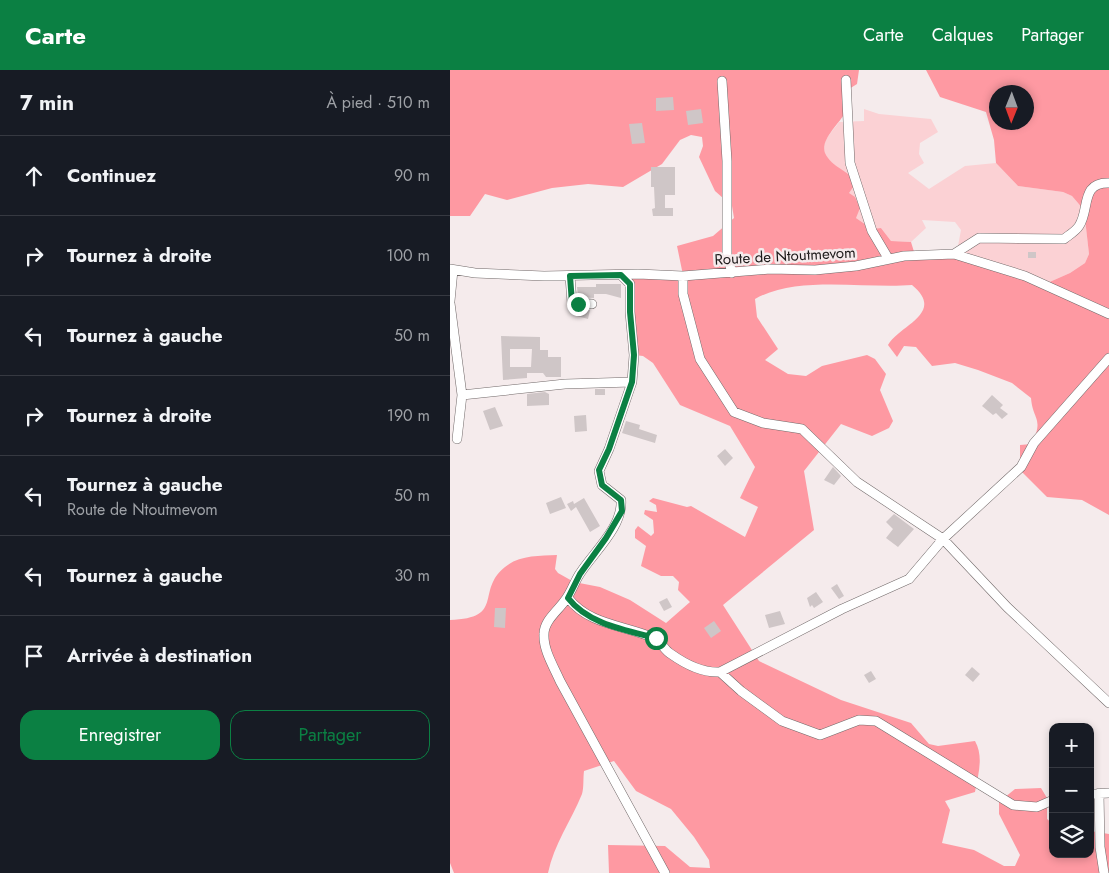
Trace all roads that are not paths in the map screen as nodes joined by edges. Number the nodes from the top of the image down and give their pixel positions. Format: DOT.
graph roads {
  1 [pos="846,80"];
  2 [pos="722,81"];
  3 [pos="1109,183"];
  4 [pos="954,254"];
  5 [pos="888,258"];
  6 [pos="452,269"];
  7 [pos="732,272"];
  8 [pos="621,275"];
  9 [pos="570,276"];
  10 [pos="683,276"];
  11 [pos="450,302"];
  12 [pos="592,304"];
  13 [pos="1109,314"];
  14 [pos="1109,358"];
  15 [pos="632,382"];
  16 [pos="462,395"];
  17 [pos="457,439"];
  18 [pos="943,539"];
  19 [pos="568,598"];
  20 [pos="720,672"];
  21 [pos="1109,704"];
  22 [pos="1094,793"];
  23 [pos="1109,793"];
  24 [pos="1049,802"];
  25 [pos="664,873"];
  26 [pos="1104,873"];
  1 -- 5 [label="street"];
  2 -- 7 [label="street"];
  3 -- 4 [label="street"];
  4 -- 5 [label="street, Route de Ntoutmevom"];
  4 -- 13 [label="street, Route de Ntoutmevom"];
  5 -- 7 [label="street, Route de Ntoutmevom"];
  6 -- 9 [label="street, Route de Ntoutmevom"];
  6 -- 11 [label="street"];
  7 -- 10 [label="street, Route de Ntoutmevom"];
  8 -- 9 [label="street, Route de Ntoutmevom"];
  8 -- 10 [label="street, Route de Ntoutmevom"];
  8 -- 15 [label="street"];
  9 -- 12 [label="street"];
  10 -- 18 [label="street"];
  11 -- 16 [label="street"];
  14 -- 18 [label="street"];
  15 -- 16 [label="street"];
  15 -- 19 [label="street"];
  16 -- 17 [label="street"];
  18 -- 20 [label="street"];
  18 -- 21 [label="street"];
  19 -- 20 [label="street"];
  19 -- 25 [label="street"];
  20 -- 24 [label="street"];
  22 -- 23 [label="street"];
  22 -- 26 [label="street"];
}
